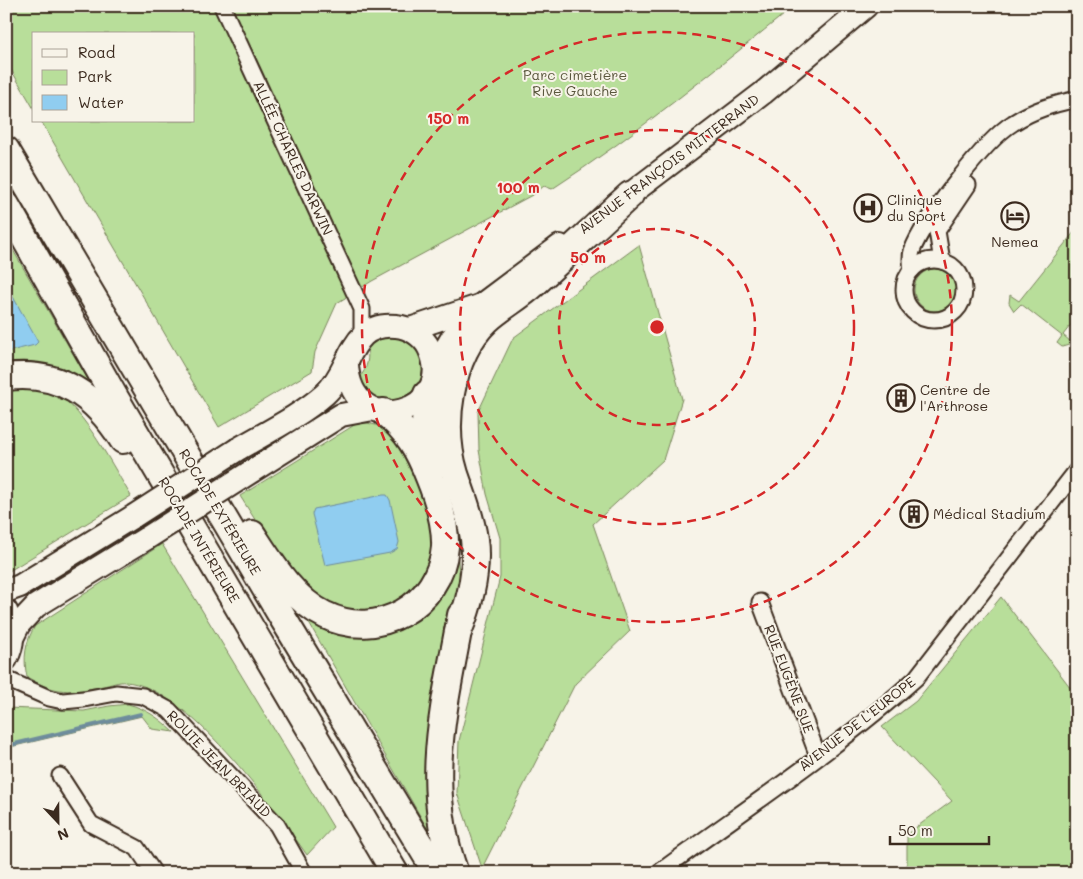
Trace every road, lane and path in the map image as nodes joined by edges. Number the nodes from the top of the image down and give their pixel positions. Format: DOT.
graph roads {
  1 [pos="222,6"];
  2 [pos="866,6"];
  3 [pos="1077,99"];
  4 [pos="1077,109"];
  5 [pos="6,150"];
  6 [pos="630,195"];
  7 [pos="6,205"];
  8 [pos="942,261"];
  9 [pos="912,270"];
  10 [pos="480,306"];
  11 [pos="362,309"];
  12 [pos="384,326"];
  13 [pos="410,329"];
  14 [pos="362,336"];
  15 [pos="347,365"];
  16 [pos="435,367"];
  17 [pos="6,377"];
  18 [pos="427,394"];
  19 [pos="379,411"];
  20 [pos="196,470"];
  21 [pos="1077,470"];
  22 [pos="6,591"];
  23 [pos="760,602"];
  24 [pos="6,611"];
  25 [pos="458,632"];
  26 [pos="255,635"];
  27 [pos="13,636"];
  28 [pos="7,665"];
  29 [pos="21,685"];
  30 [pos="818,756"];
  31 [pos="60,776"];
  32 [pos="154,873"];
  33 [pos="304,873"];
  34 [pos="395,873"];
  35 [pos="437,873"];
  36 [pos="455,873"];
  37 [pos="658,873"];
  1 -- 11 [label="street, ALLÉE CHARLES DARWIN"];
  2 -- 6 [label="main road, AVENUE FRANÇOIS MITTERRAND"];
  3 -- 9 [label="street"];
  4 -- 8 [label="street"];
  5 -- 20 [label="highway, ROCADE EXTÉRIEURE"];
  6 -- 10 [label="main road, AVENUE FRANÇOIS MITTERRAND"];
  6 -- 25 [label="highway"];
  7 -- 26 [label="highway, ROCADE INTÉRIEURE"];
  8 -- 9 [label="street"];
  8 -- 9 [label="street"];
  10 -- 13 [label="main road"];
  10 -- 16 [label="main road, AVENUE FRANÇOIS MITTERRAND"];
  11 -- 12 [label="street, ALLÉE CHARLES DARWIN"];
  11 -- 14 [label="street, ALLÉE CHARLES DARWIN"];
  12 -- 13 [label="main road"];
  12 -- 14 [label="main road"];
  13 -- 16 [label="main road"];
  14 -- 15 [label="main road"];
  15 -- 19 [label="main road"];
  15 -- 22 [label="main road, bridge"];
  16 -- 18 [label="main road, AVENUE FRANÇOIS MITTERRAND"];
  17 -- 26 [label="highway"];
  18 -- 19 [label="main road"];
  18 -- 25 [label="highway"];
  19 -- 20 [label="highway"];
  19 -- 27 [label="main road, bridge"];
  20 -- 35 [label="highway, ROCADE EXTÉRIEURE"];
  21 -- 30 [label="street, AVENUE DE L'EUROPE"];
  23 -- 30 [label="street, RUE EUGÈNE SUE"];
  24 -- 27 [label="main road"];
  25 -- 36 [label="highway"];
  26 -- 34 [label="highway, ROCADE INTÉRIEURE"];
  27 -- 28 [label="main road"];
  28 -- 29 [label="street"];
  28 -- 29 [label="street, ROUTE JEAN BRIAUD"];
  29 -- 33 [label="street, ROUTE JEAN BRIAUD"];
  30 -- 37 [label="street, AVENUE DE L'EUROPE"];
  31 -- 32 [label="street"];
}
